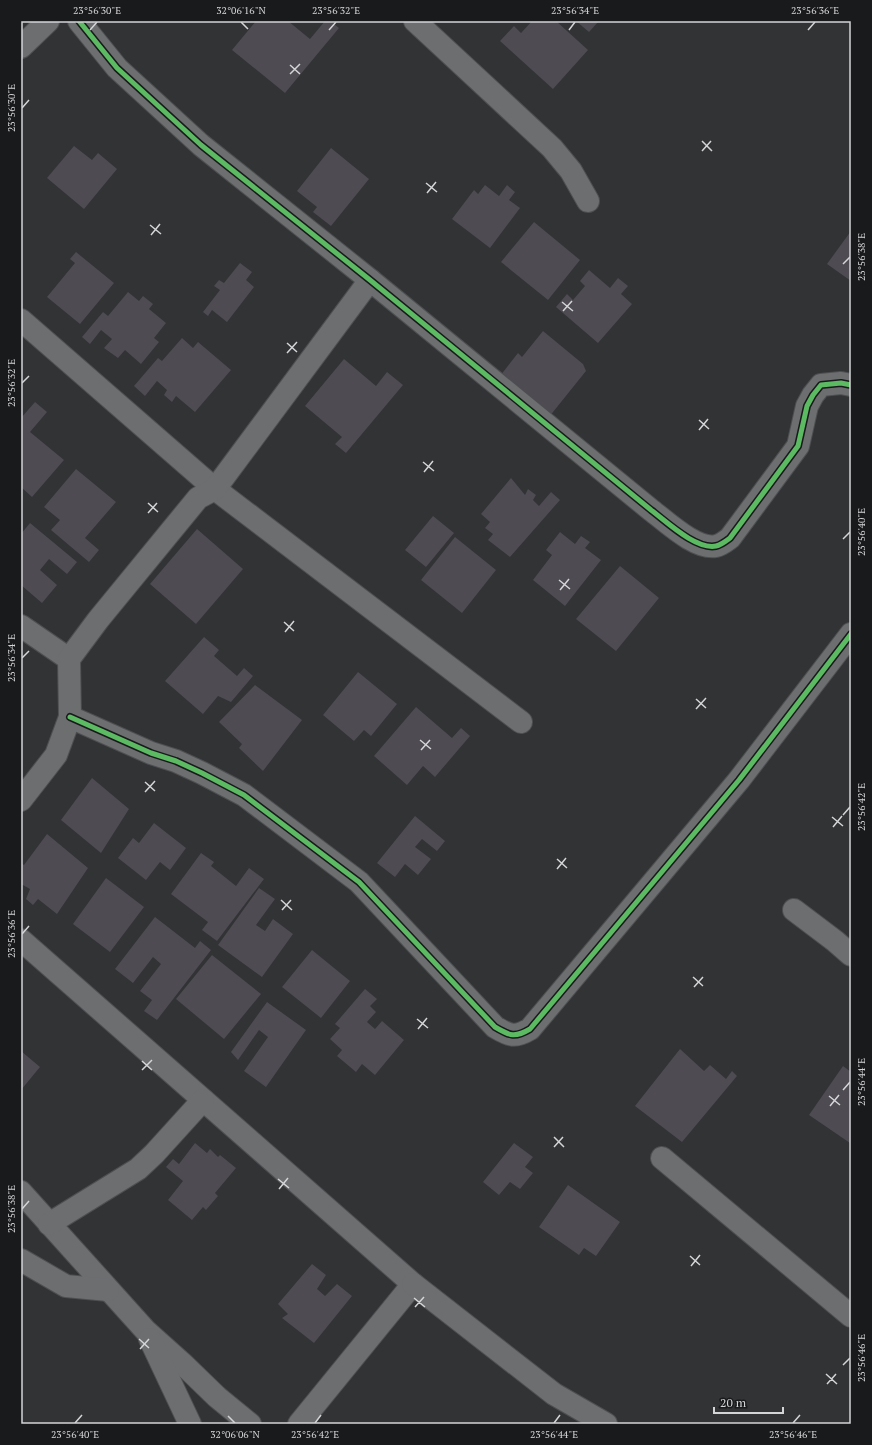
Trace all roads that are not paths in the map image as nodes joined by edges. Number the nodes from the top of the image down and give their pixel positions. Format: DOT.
graph roads {
  1 [pos="48,21"];
  2 [pos="79,21"];
  3 [pos="415,21"];
  4 [pos="21,47"];
  5 [pos="588,201"];
  6 [pos="370,280"];
  7 [pos="21,320"];
  8 [pos="851,385"];
  9 [pos="215,489"];
  10 [pos="21,626"];
  11 [pos="851,634"];
  12 [pos="69,659"];
  13 [pos="70,717"];
  14 [pos="521,722"];
  15 [pos="21,800"];
  16 [pos="794,910"];
  17 [pos="21,940"];
  18 [pos="851,955"];
  19 [pos="203,1100"];
  20 [pos="662,1158"];
  21 [pos="21,1192"];
  22 [pos="49,1224"];
  23 [pos="21,1260"];
  24 [pos="413,1284"];
  25 [pos="108,1290"];
  26 [pos="851,1316"];
  27 [pos="146,1331"];
  28 [pos="190,1424"];
  29 [pos="250,1424"];
  30 [pos="299,1424"];
  31 [pos="606,1424"];
  1 -- 4 [label="street"];
  2 -- 6 [label="street"];
  3 -- 5 [label="street"];
  6 -- 8 [label="street"];
  6 -- 9 [label="street"];
  7 -- 9 [label="street"];
  9 -- 12 [label="street"];
  9 -- 14 [label="street"];
  10 -- 12 [label="street"];
  11 -- 13 [label="street"];
  12 -- 13 [label="street"];
  13 -- 15 [label="street"];
  16 -- 18 [label="street"];
  17 -- 19 [label="street"];
  19 -- 22 [label="street"];
  19 -- 24 [label="street"];
  20 -- 26 [label="street"];
  21 -- 22 [label="street"];
  22 -- 25 [label="street"];
  23 -- 25 [label="street"];
  24 -- 30 [label="street"];
  24 -- 31 [label="street"];
  25 -- 27 [label="street"];
  27 -- 28 [label="street"];
  27 -- 29 [label="street"];
}
